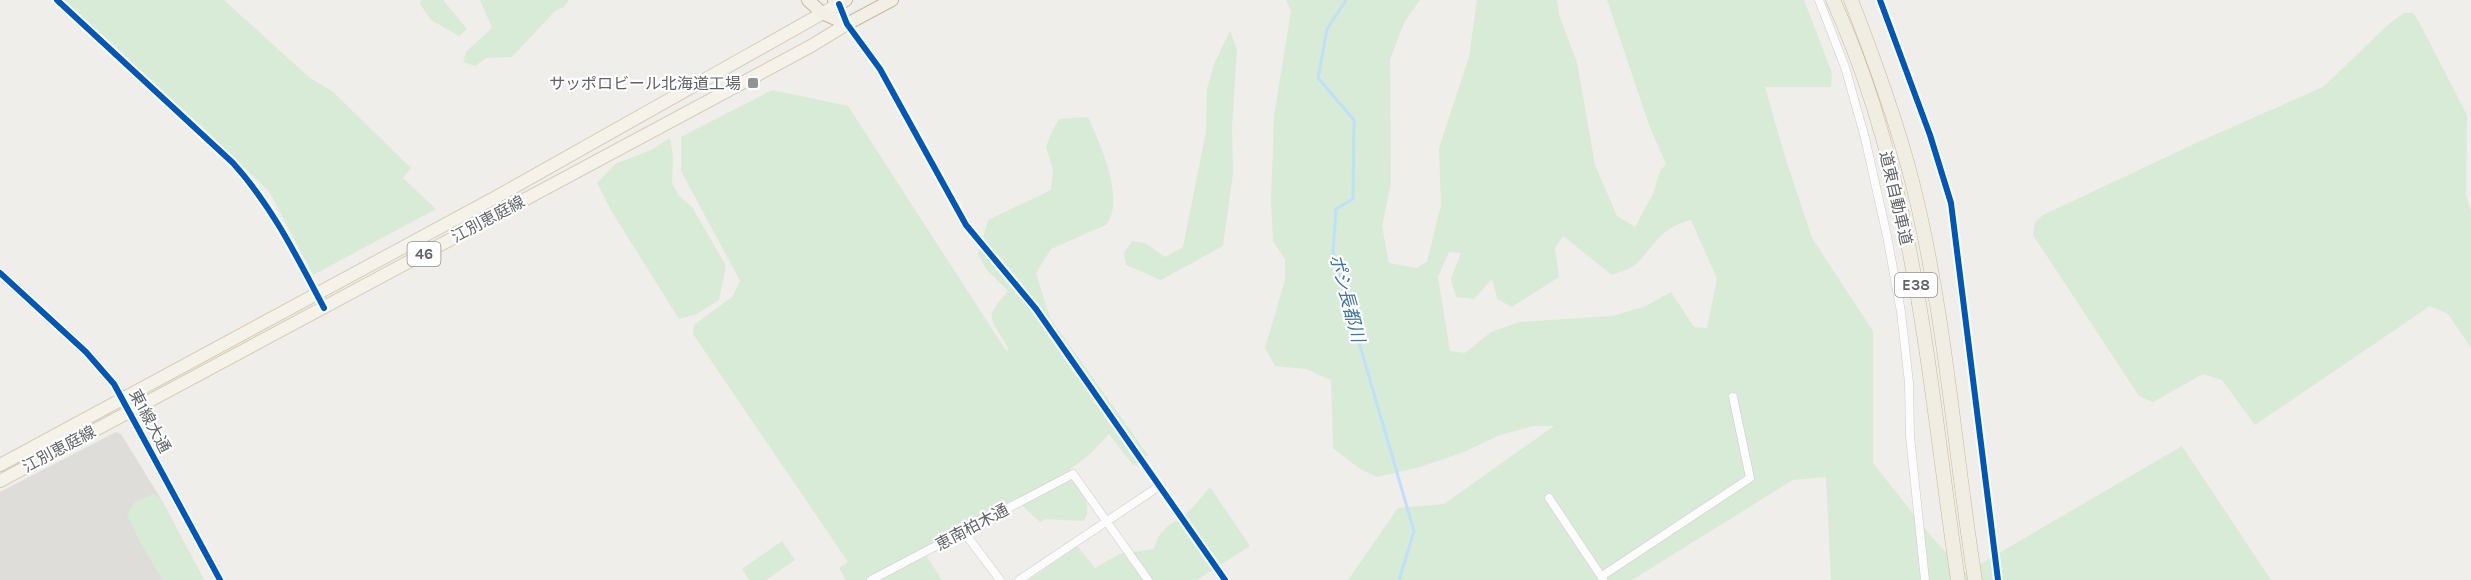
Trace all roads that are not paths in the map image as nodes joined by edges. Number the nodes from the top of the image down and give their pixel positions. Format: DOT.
graph roads {
  1 [pos="57,0"];
  2 [pos="808,0"];
  3 [pos="892,0"];
  4 [pos="1820,0"];
  5 [pos="1833,0"];
  6 [pos="1851,0"];
  7 [pos="1880,0"];
  8 [pos="840,1"];
  9 [pos="822,13"];
  10 [pos="847,24"];
  11 [pos="0,273"];
  12 [pos="316,295"];
  13 [pos="324,308"];
  14 [pos="1733,396"];
  15 [pos="127,405"];
  16 [pos="0,465"];
  17 [pos="0,481"];
  18 [pos="1161,485"];
  19 [pos="1549,498"];
  20 [pos="1107,521"];
  21 [pos="964,532"];
  22 [pos="1603,578"];
  23 [pos="220,580"];
  24 [pos="871,580"];
  25 [pos="1000,580"];
  26 [pos="1019,580"];
  27 [pos="1149,580"];
  28 [pos="1225,580"];
  29 [pos="1925,580"];
  30 [pos="1958,580"];
  31 [pos="1975,580"];
  32 [pos="1998,580"];
  1 -- 12 [label="street"];
  2 -- 9 [label="highway"];
  3 -- 10 [label="highway"];
  4 -- 29 [label="street"];
  5 -- 30 [label="highway, 道東自動車道 / E38"];
  6 -- 31 [label="highway, 道東自動車道 / E38"];
  7 -- 32 [label="street"];
  8 -- 9 [label="main road, 江別恵庭線 / 46"];
  8 -- 10 [label="street"];
  9 -- 10 [label="highway"];
  9 -- 12 [label="main road, 江別恵庭線 / 46"];
  10 -- 13 [label="main road, 江別恵庭線 / 46"];
  10 -- 18 [label="street"];
  11 -- 15 [label="street, 東1線大通"];
  12 -- 13 [label="street"];
  12 -- 15 [label="main road, 江別恵庭線 / 46"];
  13 -- 15 [label="main road, 江別恵庭線 / 46"];
  14 -- 22 [label="street"];
  15 -- 16 [label="main road, 江別恵庭線 / 46"];
  15 -- 17 [label="main road, 江別恵庭線 / 46"];
  15 -- 23 [label="street, 東1線大通"];
  18 -- 20 [label="street"];
  18 -- 28 [label="street"];
  19 -- 22 [label="street"];
  20 -- 21 [label="street, 恵南柏木通"];
  20 -- 26 [label="street"];
  20 -- 27 [label="street"];
  21 -- 24 [label="street, 恵南柏木通"];
  21 -- 25 [label="street"];
}
